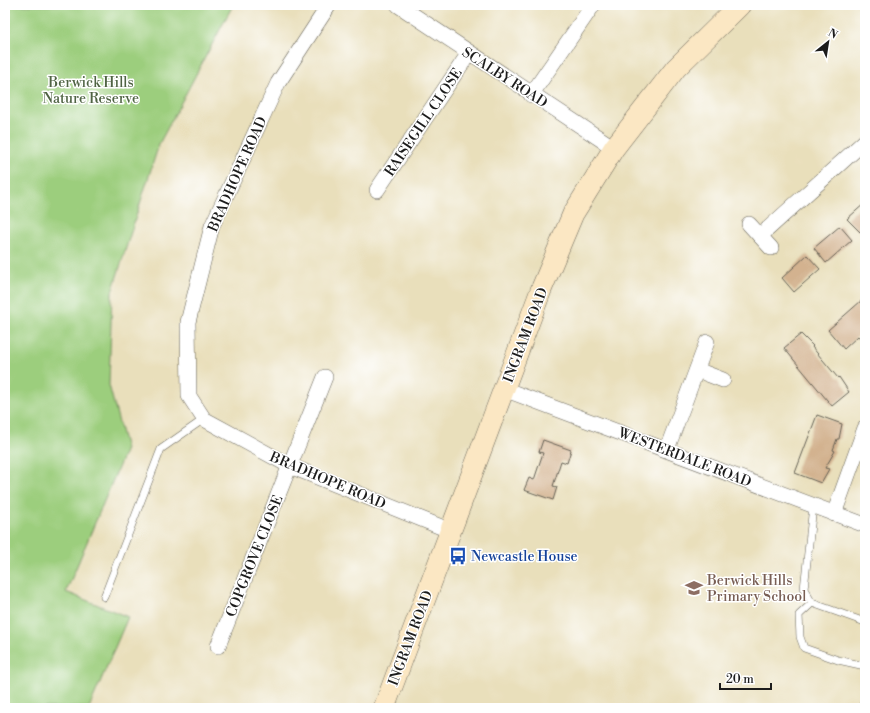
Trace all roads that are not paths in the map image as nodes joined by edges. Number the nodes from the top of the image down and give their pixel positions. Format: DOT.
graph roads {
  1 [pos="329,5"];
  2 [pos="398,5"];
  3 [pos="593,5"];
  4 [pos="740,5"];
  5 [pos="469,53"];
  6 [pos="531,95"];
  7 [pos="865,142"];
  8 [pos="614,148"];
  9 [pos="377,190"];
  10 [pos="749,224"];
  11 [pos="760,236"];
  12 [pos="771,248"];
  13 [pos="707,342"];
  14 [pos="697,370"];
  15 [pos="325,376"];
  16 [pos="723,380"];
  17 [pos="504,389"];
  18 [pos="204,419"];
  19 [pos="865,428"];
  20 [pos="667,449"];
  21 [pos="290,466"];
  22 [pos="813,506"];
  23 [pos="834,514"];
  24 [pos="865,525"];
  25 [pos="450,531"];
  26 [pos="104,597"];
  27 [pos="812,603"];
  28 [pos="865,622"];
  29 [pos="218,646"];
  30 [pos="865,666"];
  31 [pos="865,700"];
  32 [pos="384,708"];
  33 [pos="862,708"];
  1 -- 18 [label="street, BRADHOPE ROAD"];
  2 -- 5 [label="street, SCALBY ROAD"];
  3 -- 6 [label="street"];
  4 -- 8 [label="street, INGRAM ROAD"];
  5 -- 6 [label="street, SCALBY ROAD"];
  5 -- 9 [label="street, RAISEGILL CLOSE"];
  6 -- 8 [label="street, SCALBY ROAD"];
  7 -- 11 [label="street"];
  8 -- 17 [label="street, INGRAM ROAD"];
  10 -- 11 [label="street"];
  11 -- 12 [label="street"];
  13 -- 14 [label="street"];
  14 -- 16 [label="street"];
  14 -- 20 [label="street"];
  15 -- 21 [label="street, COPGROVE CLOSE"];
  17 -- 20 [label="street, WESTERDALE ROAD"];
  17 -- 25 [label="street, INGRAM ROAD"];
  18 -- 21 [label="street, BRADHOPE ROAD"];
  18 -- 26 [label="lane"];
  19 -- 23 [label="street"];
  20 -- 22 [label="street, WESTERDALE ROAD"];
  21 -- 25 [label="street, BRADHOPE ROAD"];
  21 -- 29 [label="street, COPGROVE CLOSE"];
  22 -- 23 [label="street, WESTERDALE ROAD"];
  22 -- 27 [label="lane"];
  23 -- 24 [label="street, WESTERDALE ROAD"];
  25 -- 32 [label="street, INGRAM ROAD"];
  27 -- 28 [label="lane"];
  27 -- 30 [label="lane"];
  31 -- 33 [label="lane"];
}
